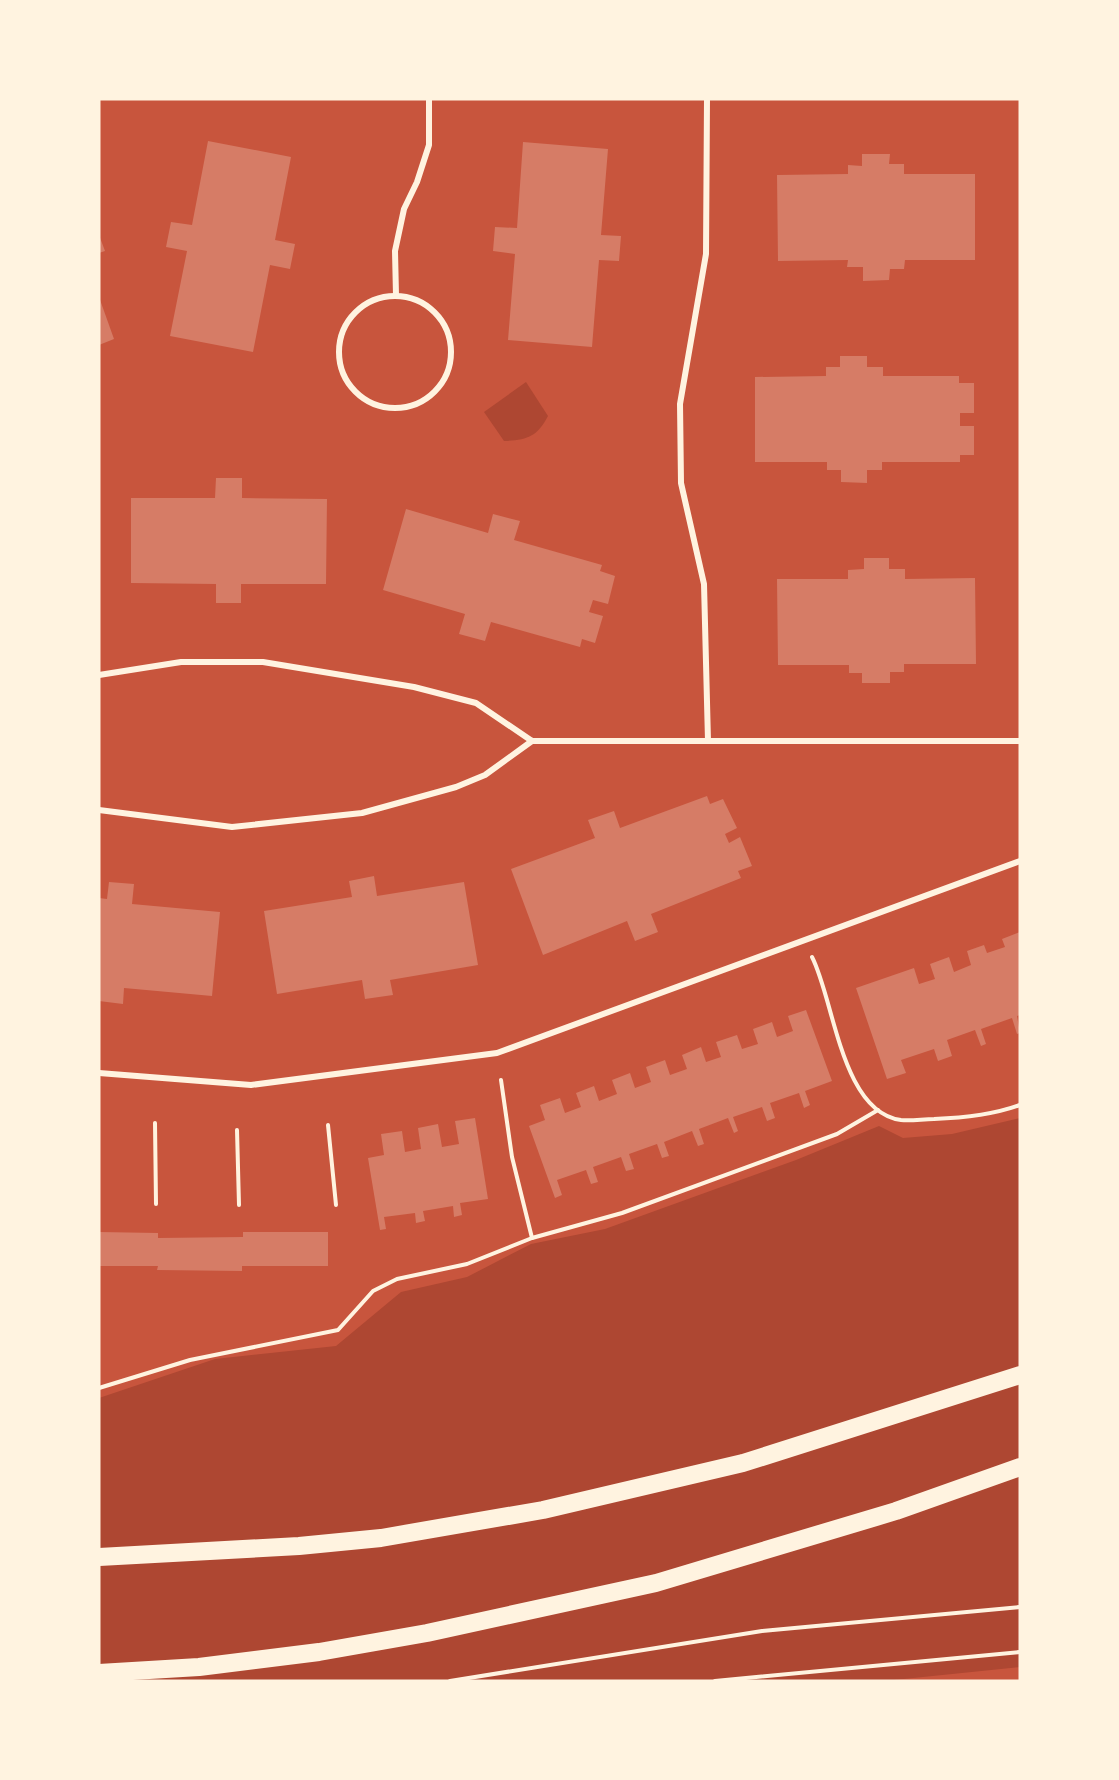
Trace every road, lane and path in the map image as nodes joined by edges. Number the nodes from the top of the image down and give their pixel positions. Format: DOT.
graph roads {
  1 [pos="429,99"];
  2 [pos="707,99"];
  3 [pos="396,295"];
  4 [pos="99,675"];
  5 [pos="532,741"];
  6 [pos="708,741"];
  7 [pos="1020,741"];
  8 [pos="99,810"];
  9 [pos="1020,861"];
  10 [pos="811,954"];
  11 [pos="99,1073"];
  12 [pos="501,1080"];
  13 [pos="1020,1105"];
  14 [pos="878,1110"];
  15 [pos="155,1123"];
  16 [pos="328,1125"];
  17 [pos="237,1130"];
  18 [pos="156,1204"];
  19 [pos="239,1205"];
  20 [pos="336,1205"];
  21 [pos="532,1238"];
  22 [pos="1020,1375"];
  23 [pos="99,1388"];
  24 [pos="1020,1467"];
  25 [pos="99,1557"];
  26 [pos="1020,1606"];
  27 [pos="1020,1652"];
  28 [pos="99,1673"];
  29 [pos="450,1681"];
  30 [pos="715,1681"];
  1 -- 3 [label="street"];
  2 -- 6 [label="street"];
  3 -- 3 [label="street"];
  4 -- 5 [label="street"];
  5 -- 6 [label="street"];
  5 -- 8 [label="street"];
  6 -- 7 [label="street"];
  9 -- 11 [label="street"];
  10 -- 14 [label="path"];
  12 -- 21 [label="path"];
  13 -- 14 [label="path"];
  14 -- 21 [label="path"];
  15 -- 18 [label="path"];
  16 -- 20 [label="path"];
  17 -- 19 [label="path"];
  21 -- 23 [label="path"];
  22 -- 25 [label="highway"];
  24 -- 28 [label="highway"];
  26 -- 29 [label="path"];
  27 -- 30 [label="path"];
}
